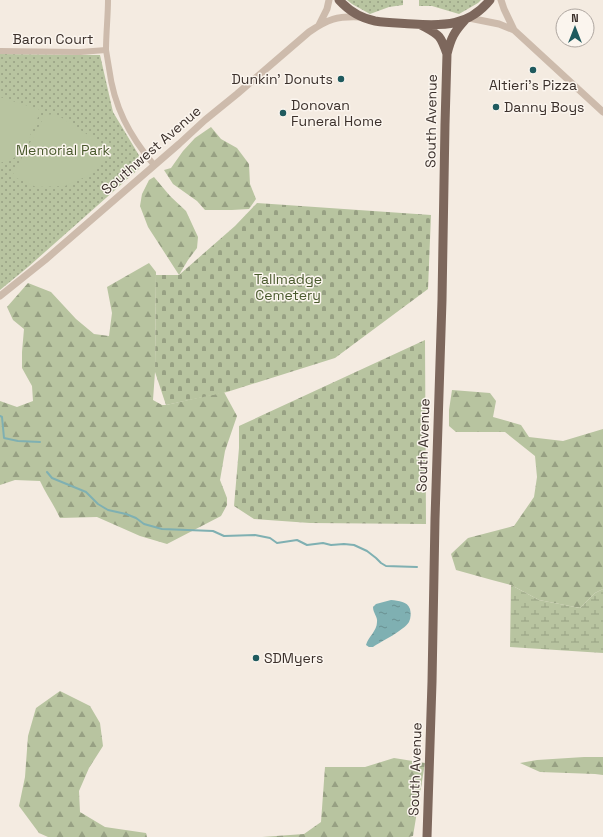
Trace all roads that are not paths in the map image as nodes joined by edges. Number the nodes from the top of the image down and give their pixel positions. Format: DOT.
graph roads {
  1 [pos="108,0"];
  2 [pos="329,0"];
  3 [pos="339,0"];
  4 [pos="490,0"];
  5 [pos="501,0"];
  6 [pos="362,18"];
  7 [pos="467,19"];
  8 [pos="420,24"];
  9 [pos="319,25"];
  10 [pos="514,30"];
  11 [pos="106,50"];
  12 [pos="0,51"];
  13 [pos="447,54"];
  14 [pos="603,112"];
  15 [pos="154,164"];
  16 [pos="0,296"];
  17 [pos="427,837"];
  1 -- 11 [label="street"];
  2 -- 9 [label="street, Southwest Avenue"];
  3 -- 6 [label="main road"];
  4 -- 7 [label="main road"];
  5 -- 10 [label="street"];
  6 -- 8 [label="main road"];
  6 -- 9 [label="street, Southwest Avenue"];
  7 -- 8 [label="main road"];
  7 -- 10 [label="street"];
  7 -- 13 [label="main road, South Avenue"];
  8 -- 13 [label="main road, South Avenue"];
  9 -- 15 [label="street, Southwest Avenue"];
  10 -- 14 [label="street"];
  11 -- 12 [label="street, Baron Court"];
  11 -- 15 [label="street"];
  13 -- 17 [label="main road, South Avenue"];
  15 -- 16 [label="street, Southwest Avenue"];
}
